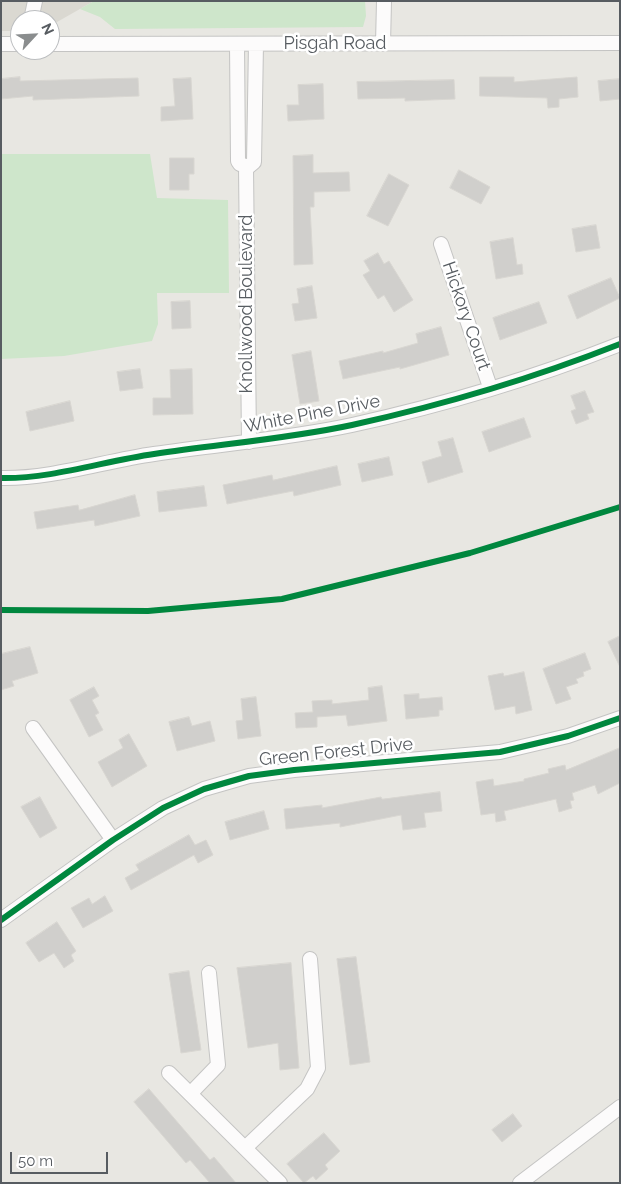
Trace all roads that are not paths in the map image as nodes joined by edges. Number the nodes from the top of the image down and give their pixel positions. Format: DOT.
graph roads {
  1 [pos="384,1"];
  2 [pos="620,43"];
  3 [pos="60,44"];
  4 [pos="237,44"];
  5 [pos="256,44"];
  6 [pos="383,44"];
  7 [pos="246,166"];
  8 [pos="442,244"];
  9 [pos="620,344"];
  10 [pos="490,387"];
  11 [pos="249,442"];
  12 [pos="1,478"];
  13 [pos="620,718"];
  14 [pos="33,728"];
  15 [pos="113,840"];
  16 [pos="1,920"];
  17 [pos="310,960"];
  18 [pos="209,973"];
  19 [pos="169,1073"];
  20 [pos="190,1094"];
  21 [pos="620,1107"];
  22 [pos="245,1148"];
  23 [pos="280,1183"];
  24 [pos="520,1183"];
  1 -- 6 [label="street"];
  2 -- 6 [label="street, Pisgah Road"];
  3 -- 4 [label="street, Pisgah Road"];
  4 -- 5 [label="street, Pisgah Road"];
  4 -- 7 [label="street, Knollwood Boulevard"];
  5 -- 6 [label="street, Pisgah Road"];
  5 -- 7 [label="street, Knollwood Boulevard"];
  7 -- 11 [label="street, Knollwood Boulevard"];
  8 -- 10 [label="street, Hickory Court"];
  9 -- 10 [label="street, White Pine Drive"];
  10 -- 11 [label="street, White Pine Drive"];
  11 -- 12 [label="street, White Pine Drive"];
  13 -- 15 [label="street, Green Forest Drive"];
  14 -- 15 [label="street"];
  15 -- 16 [label="street, Green Forest Drive"];
  17 -- 22 [label="street"];
  18 -- 20 [label="street"];
  19 -- 20 [label="street"];
  20 -- 22 [label="street"];
  21 -- 24 [label="street"];
  22 -- 23 [label="street"];
}
